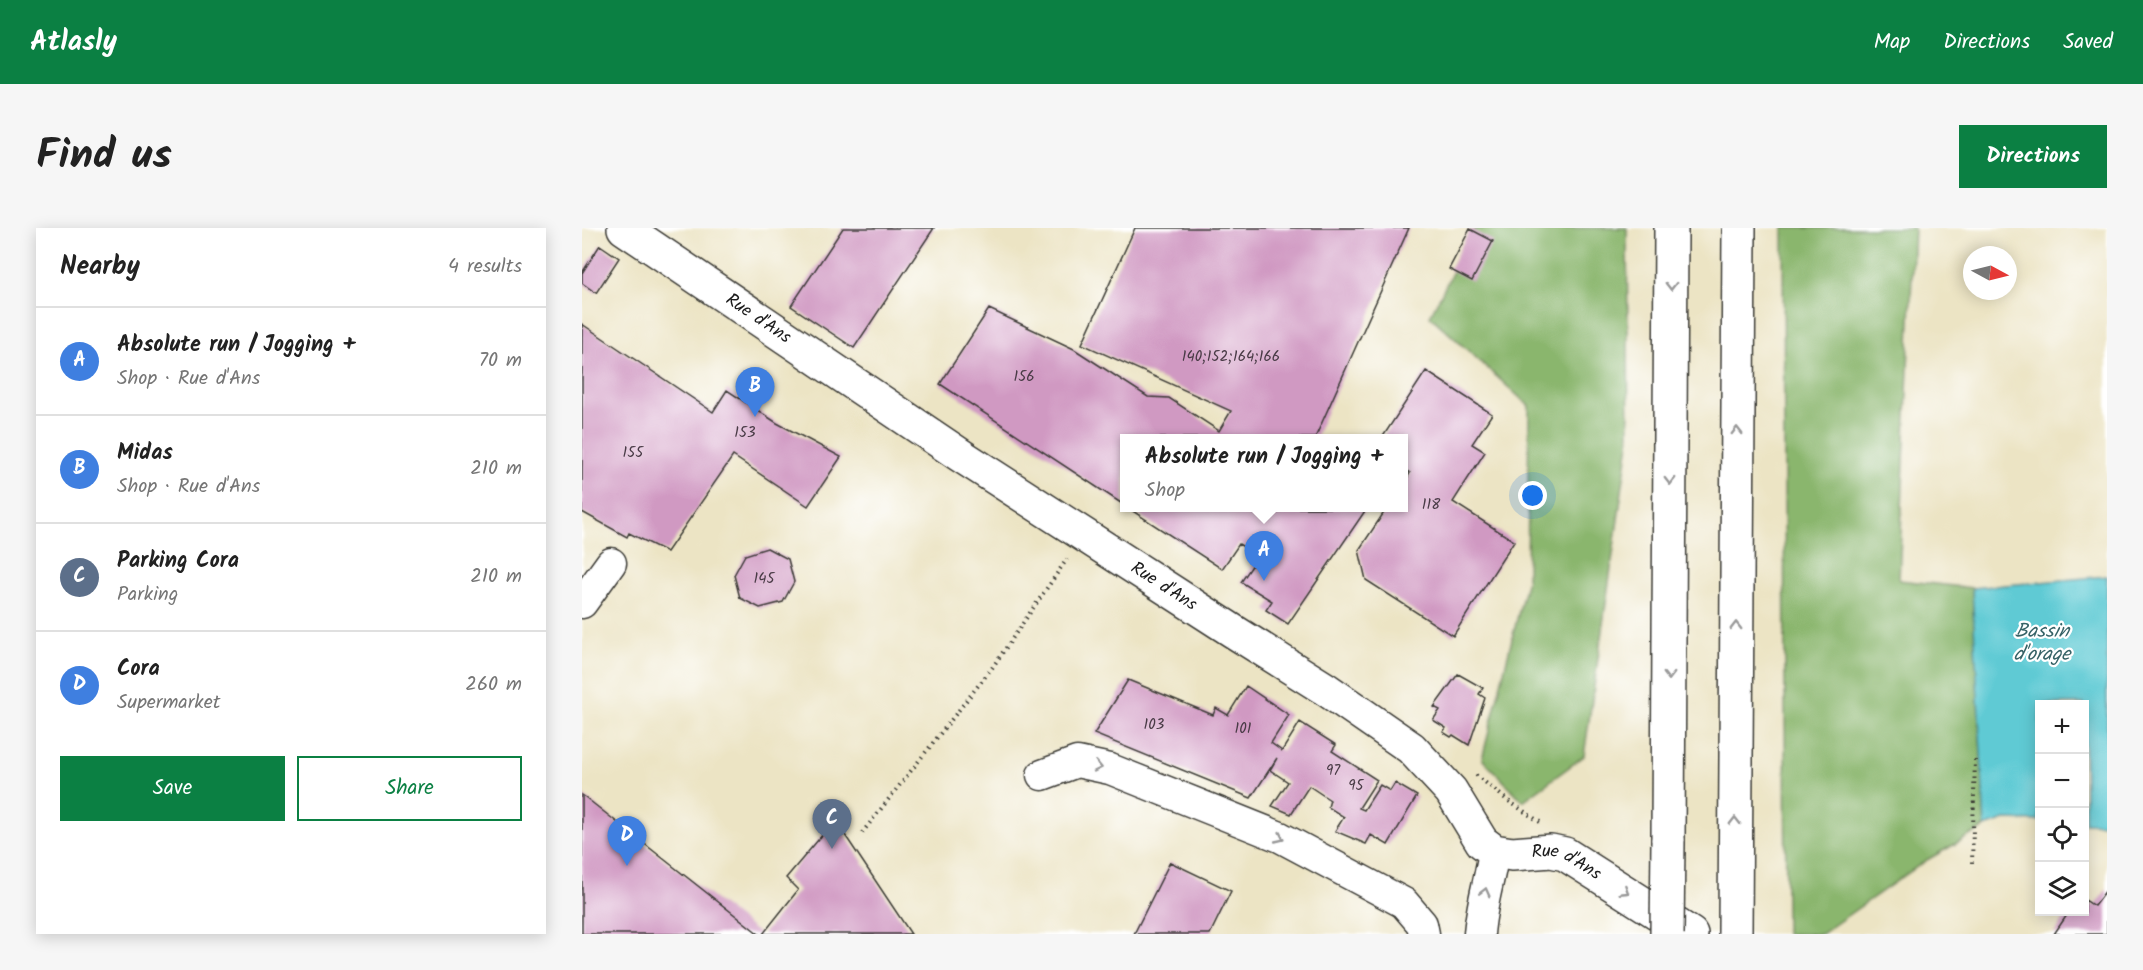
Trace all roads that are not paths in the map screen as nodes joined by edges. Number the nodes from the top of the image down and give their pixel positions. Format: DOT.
graph roads {
  1 [pos="624,228"];
  2 [pos="1671,228"];
  3 [pos="1738,228"];
  4 [pos="611,563"];
  5 [pos="582,603"];
  6 [pos="1042,775"];
  7 [pos="1494,851"];
  8 [pos="1424,934"];
  9 [pos="1479,934"];
  10 [pos="1667,934"];
  11 [pos="1690,934"];
  12 [pos="1735,934"];
  1 -- 7 [label="main road, Rue d'Ans"];
  2 -- 10 [label="main road, one-way, bridge"];
  12 -- 3 [label="main road, one-way"];
  4 -- 5 [label="street"];
  6 -- 8 [label="street, one-way"];
  9 -- 7 [label="street, one-way"];
  7 -- 11 [label="main road, Rue d'Ans, one-way"];
}
